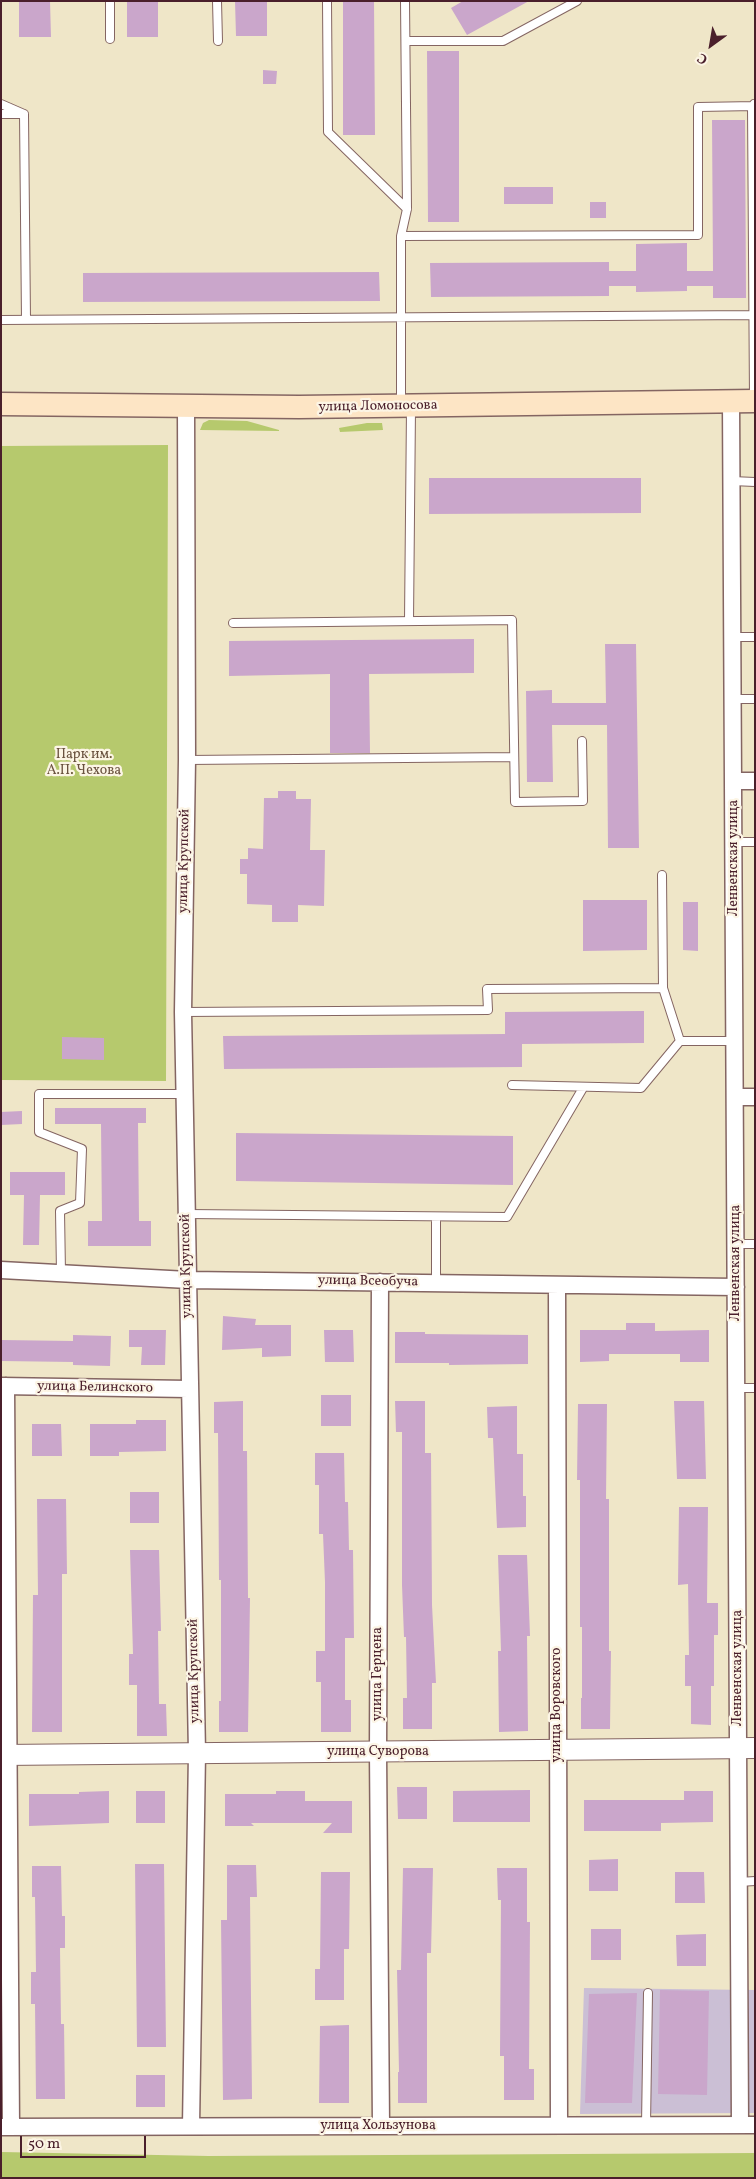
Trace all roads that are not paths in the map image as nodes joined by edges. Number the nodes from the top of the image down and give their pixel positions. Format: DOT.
graph roads {
  1 [pos="110,1"];
  2 [pos="217,1"];
  3 [pos="327,1"];
  4 [pos="406,1"];
  5 [pos="576,1"];
  6 [pos="110,39"];
  7 [pos="218,41"];
  8 [pos="406,41"];
  9 [pos="1,104"];
  10 [pos="754,105"];
  11 [pos="1,114"];
  12 [pos="24,114"];
  13 [pos="406,209"];
  14 [pos="401,236"];
  15 [pos="754,315"];
  16 [pos="402,317"];
  17 [pos="1,320"];
  18 [pos="26,320"];
  19 [pos="731,401"];
  20 [pos="754,401"];
  21 [pos="1,404"];
  22 [pos="186,405"];
  23 [pos="406,406"];
  24 [pos="732,481"];
  25 [pos="755,482"];
  26 [pos="409,621"];
  27 [pos="233,622"];
  28 [pos="755,636"];
  29 [pos="732,637"];
  30 [pos="733,699"];
  31 [pos="755,699"];
  32 [pos="582,741"];
  33 [pos="514,757"];
  34 [pos="187,760"];
  35 [pos="733,781"];
  36 [pos="755,781"];
  37 [pos="734,842"];
  38 [pos="755,842"];
  39 [pos="662,874"];
  40 [pos="662,988"];
  41 [pos="183,1012"];
  42 [pos="680,1041"];
  43 [pos="735,1041"];
  44 [pos="512,1085"];
  45 [pos="584,1088"];
  46 [pos="184,1094"];
  47 [pos="735,1097"];
  48 [pos="755,1097"];
  49 [pos="187,1214"];
  50 [pos="436,1217"];
  51 [pos="736,1244"];
  52 [pos="755,1244"];
  53 [pos="1,1270"];
  54 [pos="61,1273"];
  55 [pos="188,1280"];
  56 [pos="380,1282"];
  57 [pos="436,1283"];
  58 [pos="558,1285"];
  59 [pos="736,1287"];
  60 [pos="4,1386"];
  61 [pos="736,1388"];
  62 [pos="755,1388"];
  63 [pos="188,1389"];
  64 [pos="746,1748"];
  65 [pos="557,1750"];
  66 [pos="378,1752"];
  67 [pos="197,1753"];
  68 [pos="4,1755"];
  69 [pos="747,1882"];
  70 [pos="648,1993"];
  71 [pos="559,2125"];
  72 [pos="646,2125"];
  73 [pos="747,2125"];
  74 [pos="190,2126"];
  75 [pos="381,2126"];
  76 [pos="6,2127"];
  1 -- 6 [label="lane"];
  2 -- 7 [label="lane"];
  3 -- 13 [label="lane"];
  4 -- 8 [label="lane"];
  5 -- 8 [label="lane"];
  8 -- 13 [label="lane"];
  9 -- 12 [label="lane"];
  10 -- 14 [label="lane"];
  10 -- 15 [label="lane"];
  11 -- 12 [label="lane"];
  12 -- 18 [label="lane"];
  13 -- 14 [label="lane"];
  14 -- 16 [label="lane"];
  15 -- 16 [label="lane"];
  15 -- 20 [label="lane"];
  16 -- 18 [label="lane"];
  16 -- 23 [label="lane"];
  17 -- 18 [label="lane"];
  19 -- 20 [label="main road, улица Ломоносова"];
  19 -- 23 [label="main road, улица Ломоносова"];
  19 -- 24 [label="street, Ленвенская улица"];
  21 -- 22 [label="main road, улица Ломоносова"];
  22 -- 23 [label="main road, улица Ломоносова"];
  22 -- 34 [label="street, улица Крупской"];
  23 -- 26 [label="lane"];
  24 -- 25 [label="lane"];
  24 -- 29 [label="street, Ленвенская улица"];
  26 -- 27 [label="lane"];
  26 -- 33 [label="lane"];
  28 -- 29 [label="lane"];
  29 -- 30 [label="street, Ленвенская улица"];
  30 -- 31 [label="lane"];
  30 -- 35 [label="street, Ленвенская улица"];
  32 -- 33 [label="lane"];
  33 -- 34 [label="lane"];
  34 -- 41 [label="street, улица Крупской"];
  35 -- 36 [label="street"];
  35 -- 37 [label="street, Ленвенская улица"];
  37 -- 38 [label="lane"];
  37 -- 43 [label="street, Ленвенская улица"];
  39 -- 40 [label="lane"];
  40 -- 41 [label="lane"];
  40 -- 42 [label="lane"];
  41 -- 46 [label="street, улица Крупской"];
  42 -- 43 [label="lane"];
  42 -- 45 [label="lane"];
  43 -- 47 [label="street, Ленвенская улица"];
  44 -- 45 [label="lane"];
  45 -- 50 [label="lane"];
  46 -- 49 [label="street, улица Крупской"];
  46 -- 54 [label="lane"];
  47 -- 48 [label="street"];
  47 -- 51 [label="street, Ленвенская улица"];
  49 -- 50 [label="lane"];
  49 -- 55 [label="street, улица Крупской"];
  50 -- 57 [label="lane"];
  51 -- 52 [label="lane"];
  51 -- 59 [label="street, Ленвенская улица"];
  53 -- 54 [label="street, улица Всеобуча"];
  54 -- 55 [label="street, улица Всеобуча"];
  55 -- 56 [label="street, улица Всеобуча"];
  55 -- 63 [label="street, улица Крупской"];
  56 -- 57 [label="street, улица Всеобуча"];
  56 -- 66 [label="street, улица Герцена"];
  57 -- 58 [label="street, улица Всеобуча"];
  58 -- 59 [label="street, улица Всеобуча"];
  58 -- 65 [label="street, улица Воровского"];
  59 -- 61 [label="street, Ленвенская улица"];
  60 -- 63 [label="street, улица Белинского"];
  60 -- 68 [label="street"];
  61 -- 62 [label="lane"];
  61 -- 64 [label="street, Ленвенская улица"];
  63 -- 67 [label="street, улица Крупской"];
  64 -- 65 [label="street, улица Суворова"];
  64 -- 69 [label="street, Ленвенская улица"];
  65 -- 66 [label="street, улица Суворова"];
  65 -- 71 [label="street, улица Воровского"];
  66 -- 67 [label="street, улица Суворова"];
  66 -- 75 [label="street, улица Герцена"];
  67 -- 68 [label="street, улица Суворова"];
  67 -- 74 [label="street, улица Крупской"];
  68 -- 76 [label="street"];
  69 -- 73 [label="street, Ленвенская улица"];
  70 -- 72 [label="lane"];
  71 -- 72 [label="street, улица Хользунова"];
  71 -- 75 [label="street, улица Хользунова"];
  72 -- 73 [label="street, улица Хользунова"];
  74 -- 75 [label="street, улица Хользунова"];
  74 -- 76 [label="street, улица Хользунова"];
}
